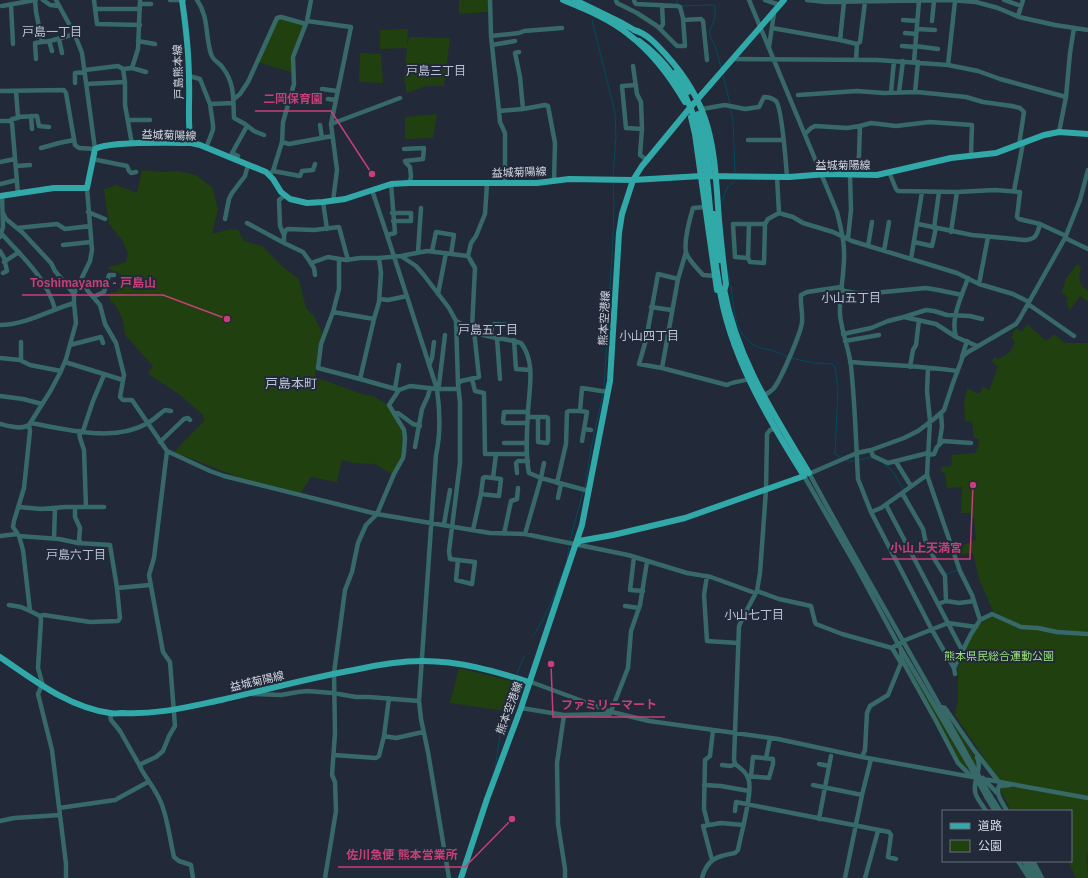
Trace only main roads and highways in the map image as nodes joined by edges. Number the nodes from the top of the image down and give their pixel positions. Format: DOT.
graph roads {
  1 [pos="182,0"];
  2 [pos="563,0"];
  3 [pos="575,0"];
  4 [pos="782,3"];
  5 [pos="632,32"];
  6 [pos="698,99"];
  7 [pos="689,109"];
  8 [pos="1088,134"];
  9 [pos="191,143"];
  10 [pos="701,176"];
  11 [pos="716,176"];
  12 [pos="633,180"];
  13 [pos="1,196"];
  14 [pos="722,294"];
  15 [pos="761,397"];
  16 [pos="806,475"];
  17 [pos="576,546"];
  18 [pos="0,657"];
  19 [pos="530,682"];
  20 [pos="461,878"];
  1 -- 9 [label="main road, 戸島熊本線"];
  2 -- 5 [label="main road"];
  3 -- 5 [label="main road"];
  4 -- 6 [label="main road, 熊本空港線"];
  5 -- 6 [label="main road"];
  5 -- 7 [label="main road"];
  5 -- 14 [label="main road, bridge"];
  6 -- 7 [label="main road, 熊本空港線"];
  6 -- 11 [label="main road"];
  7 -- 10 [label="main road"];
  7 -- 12 [label="main road, 熊本空港線"];
  8 -- 11 [label="main road, 益城菊陽線"];
  9 -- 12 [label="main road, 益城菊陽線"];
  9 -- 13 [label="main road, 益城菊陽線"];
  10 -- 11 [label="main road, 益城菊陽線"];
  10 -- 12 [label="main road, 益城菊陽線"];
  10 -- 14 [label="main road"];
  11 -- 14 [label="main road"];
  12 -- 17 [label="main road, 熊本空港線"];
  14 -- 15 [label="main road"];
  14 -- 15 [label="main road"];
  15 -- 16 [label="main road"];
  15 -- 16 [label="main road"];
  16 -- 17 [label="main road"];
  17 -- 19 [label="main road, 熊本空港線"];
  18 -- 19 [label="main road, 益城菊陽線"];
  19 -- 20 [label="main road, 熊本空港線"];
}
